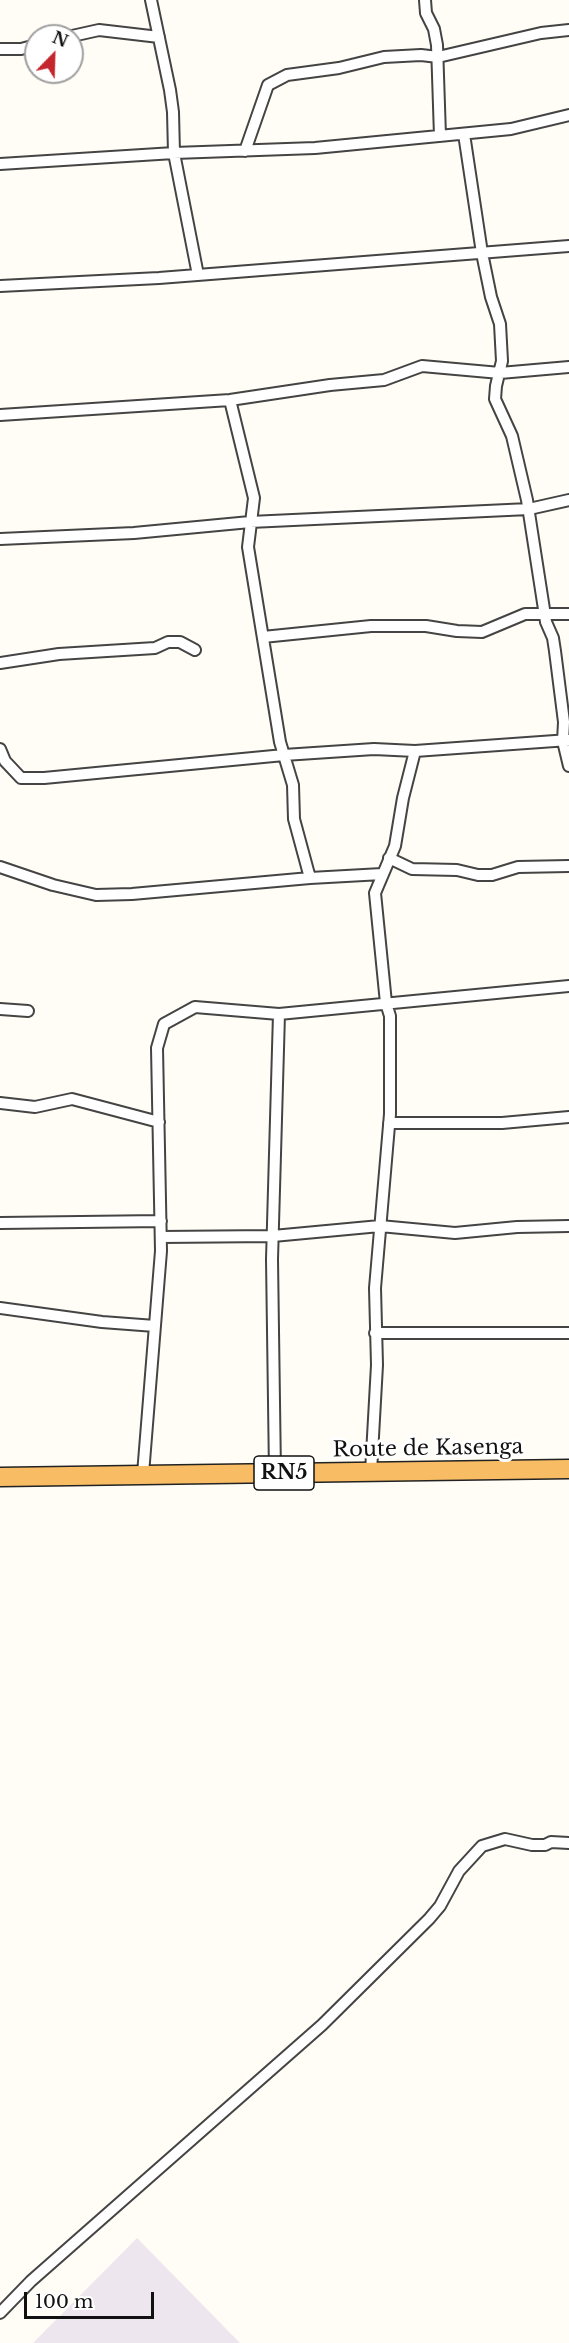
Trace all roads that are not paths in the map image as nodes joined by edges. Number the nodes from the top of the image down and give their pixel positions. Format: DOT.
graph roads {
  1 [pos="151,0"];
  2 [pos="425,0"];
  3 [pos="569,30"];
  4 [pos="84,33"];
  5 [pos="159,37"];
  6 [pos="24,48"];
  7 [pos="0,49"];
  8 [pos="438,57"];
  9 [pos="569,115"];
  10 [pos="464,134"];
  11 [pos="440,136"];
  12 [pos="245,151"];
  13 [pos="174,153"];
  14 [pos="0,164"];
  15 [pos="569,246"];
  16 [pos="482,253"];
  17 [pos="198,275"];
  18 [pos="0,286"];
  19 [pos="569,367"];
  20 [pos="500,373"];
  21 [pos="230,400"];
  22 [pos="0,415"];
  23 [pos="569,500"];
  24 [pos="529,509"];
  25 [pos="250,522"];
  26 [pos="0,539"];
  27 [pos="546,614"];
  28 [pos="569,614"];
  29 [pos="263,637"];
  30 [pos="195,650"];
  31 [pos="0,663"];
  32 [pos="566,740"];
  33 [pos="0,749"];
  34 [pos="415,751"];
  35 [pos="284,755"];
  36 [pos="569,766"];
  37 [pos="389,858"];
  38 [pos="569,866"];
  39 [pos="0,867"];
  40 [pos="382,874"];
  41 [pos="310,878"];
  42 [pos="569,986"];
  43 [pos="386,1003"];
  44 [pos="0,1009"];
  45 [pos="28,1011"];
  46 [pos="279,1014"];
  47 [pos="0,1103"];
  48 [pos="569,1117"];
  49 [pos="159,1122"];
  50 [pos="389,1123"];
  51 [pos="161,1221"];
  52 [pos="0,1223"];
  53 [pos="380,1226"];
  54 [pos="569,1226"];
  55 [pos="273,1236"];
  56 [pos="161,1237"];
  57 [pos="0,1308"];
  58 [pos="155,1326"];
  59 [pos="375,1333"];
  60 [pos="569,1333"];
  61 [pos="569,1470"];
  62 [pos="371,1472"];
  63 [pos="275,1473"];
  64 [pos="143,1474"];
  65 [pos="0,1478"];
  66 [pos="569,1844"];
  67 [pos="0,2313"];
  1 -- 5 [label="street"];
  2 -- 8 [label="street"];
  3 -- 8 [label="street"];
  4 -- 5 [label="street"];
  5 -- 13 [label="street"];
  6 -- 7 [label="street"];
  8 -- 11 [label="street"];
  8 -- 12 [label="street"];
  9 -- 10 [label="street"];
  10 -- 11 [label="street"];
  10 -- 16 [label="street"];
  11 -- 12 [label="street"];
  12 -- 13 [label="street"];
  13 -- 14 [label="street"];
  13 -- 17 [label="street"];
  15 -- 16 [label="street"];
  16 -- 17 [label="street"];
  16 -- 20 [label="street"];
  17 -- 18 [label="street"];
  19 -- 20 [label="street"];
  20 -- 21 [label="street"];
  20 -- 24 [label="street"];
  21 -- 22 [label="street"];
  21 -- 25 [label="street"];
  23 -- 24 [label="street"];
  24 -- 25 [label="street"];
  24 -- 27 [label="street"];
  25 -- 26 [label="street"];
  25 -- 29 [label="street"];
  27 -- 28 [label="street"];
  27 -- 29 [label="street"];
  27 -- 32 [label="street"];
  29 -- 35 [label="street"];
  30 -- 31 [label="street"];
  32 -- 34 [label="street"];
  32 -- 36 [label="street"];
  33 -- 35 [label="street"];
  34 -- 35 [label="street"];
  34 -- 37 [label="street"];
  35 -- 41 [label="street"];
  37 -- 38 [label="street"];
  37 -- 40 [label="street"];
  39 -- 41 [label="street"];
  40 -- 41 [label="street"];
  40 -- 43 [label="street"];
  42 -- 43 [label="street"];
  43 -- 46 [label="street"];
  43 -- 50 [label="street"];
  44 -- 45 [label="street"];
  46 -- 49 [label="street"];
  46 -- 55 [label="street"];
  47 -- 49 [label="street"];
  48 -- 50 [label="street"];
  49 -- 51 [label="street"];
  50 -- 53 [label="street"];
  51 -- 52 [label="street"];
  51 -- 56 [label="street"];
  53 -- 54 [label="street"];
  53 -- 55 [label="street"];
  53 -- 59 [label="street"];
  55 -- 56 [label="street"];
  55 -- 63 [label="street"];
  56 -- 58 [label="street"];
  57 -- 58 [label="street"];
  58 -- 64 [label="street"];
  59 -- 60 [label="street"];
  59 -- 62 [label="street"];
  61 -- 62 [label="highway, Route de Kasenga / RN5"];
  62 -- 63 [label="highway, Route de Kasenga / RN5"];
  63 -- 64 [label="highway, Route de Kasenga / RN5"];
  64 -- 65 [label="highway, Route de Kasenga / RN5"];
  66 -- 67 [label="street"];
}
